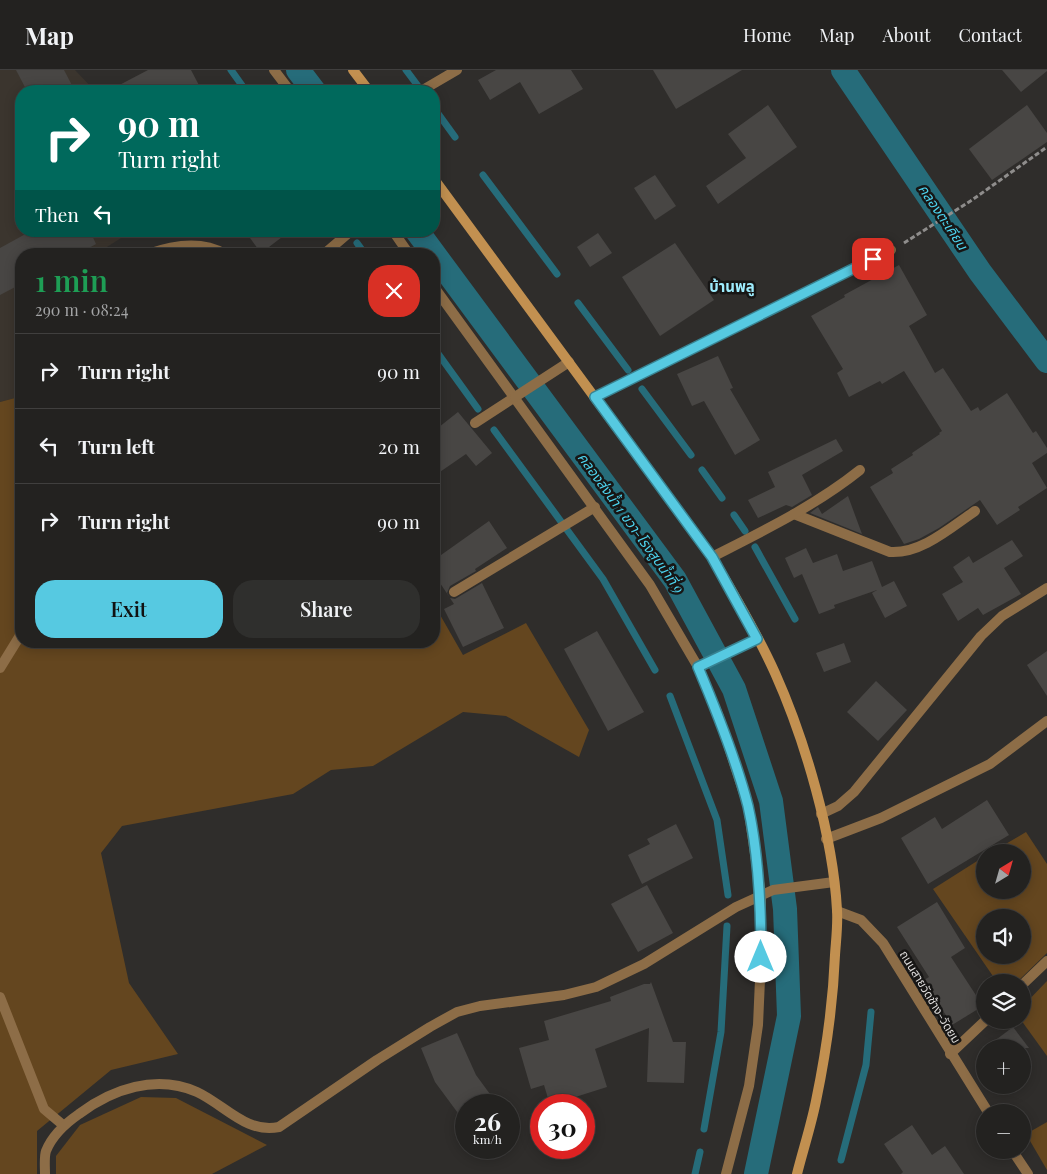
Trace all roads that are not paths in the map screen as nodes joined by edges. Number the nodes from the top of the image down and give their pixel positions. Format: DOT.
graph roads {
  1 [pos="274,70"];
  2 [pos="353,70"];
  3 [pos="457,70"];
  4 [pos="285,85"];
  5 [pos="364,85"];
  6 [pos="431,85"];
  7 [pos="440,187"];
  8 [pos="343,237"];
  9 [pos="397,237"];
  10 [pos="166,248"];
  11 [pos="209,248"];
  12 [pos="331,248"];
  13 [pos="406,248"];
  14 [pos="891,250"];
  15 [pos="440,295"];
  16 [pos="569,362"];
  17 [pos="519,395"];
  18 [pos="595,397"];
  19 [pos="475,424"];
  20 [pos="860,470"];
  21 [pos="595,507"];
  22 [pos="974,511"];
  23 [pos="794,514"];
  24 [pos="712,557"];
  25 [pos="1047,588"];
  26 [pos="454,592"];
  27 [pos="757,639"];
  28 [pos="15,644"];
  29 [pos="698,667"];
  30 [pos="0,668"];
  31 [pos="1047,721"];
  32 [pos="820,814"];
  33 [pos="826,839"];
  34 [pos="834,882"];
  35 [pos="761,896"];
  36 [pos="837,911"];
  37 [pos="1047,961"];
  38 [pos="1031,976"];
  39 [pos="0,997"];
  40 [pos="976,1029"];
  41 [pos="950,1054"];
  42 [pos="983,1104"];
  43 [pos="63,1125"];
  44 [pos="1018,1159"];
  45 [pos="45,1174"];
  46 [pos="726,1174"];
  47 [pos="796,1174"];
  48 [pos="1028,1174"];
  1 -- 4 [label="street"];
  2 -- 5 [label="main road"];
  3 -- 6 [label="street"];
  7 -- 16 [label="main road"];
  8 -- 12 [label="street"];
  9 -- 13 [label="street"];
  10 -- 11 [label="street"];
  14 -- 18 [label="street"];
  15 -- 17 [label="street"];
  16 -- 17 [label="street"];
  16 -- 18 [label="main road"];
  17 -- 19 [label="street"];
  17 -- 21 [label="street"];
  18 -- 24 [label="main road"];
  20 -- 23 [label="street"];
  21 -- 26 [label="street"];
  21 -- 29 [label="street"];
  22 -- 23 [label="street"];
  23 -- 24 [label="street"];
  24 -- 27 [label="main road"];
  25 -- 32 [label="street"];
  27 -- 29 [label="street"];
  27 -- 32 [label="main road"];
  28 -- 30 [label="street"];
  29 -- 35 [label="street"];
  31 -- 33 [label="street"];
  32 -- 33 [label="main road"];
  33 -- 34 [label="main road"];
  34 -- 35 [label="street"];
  34 -- 36 [label="main road"];
  35 -- 43 [label="street"];
  35 -- 46 [label="street"];
  36 -- 41 [label="street, ถนนสายวัดช้าง-วัดยม"];
  36 -- 47 [label="main road"];
  37 -- 38 [label="street"];
  39 -- 43 [label="street"];
  40 -- 41 [label="street"];
  41 -- 42 [label="street, ถนนสายวัดช้าง-วัดยม"];
  43 -- 45 [label="street"];
  44 -- 48 [label="street"];
}
